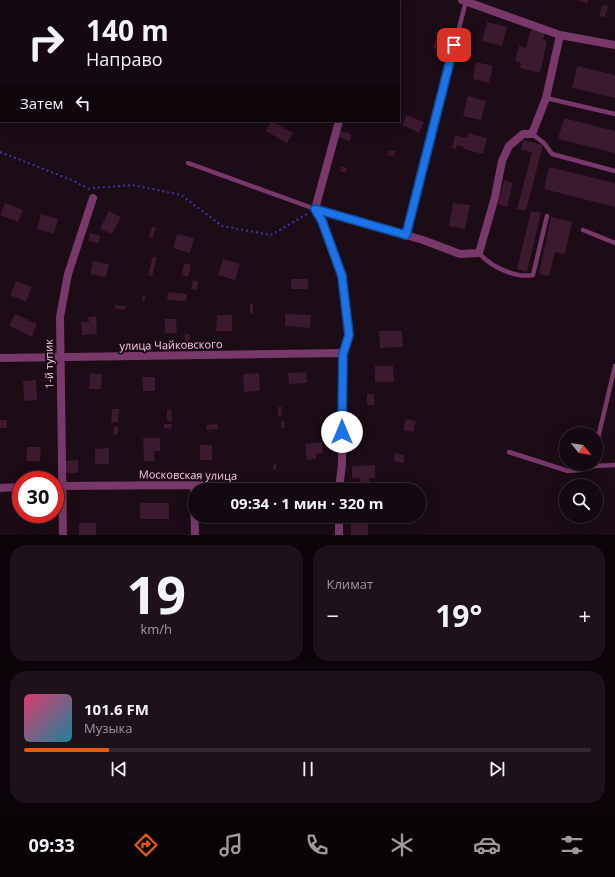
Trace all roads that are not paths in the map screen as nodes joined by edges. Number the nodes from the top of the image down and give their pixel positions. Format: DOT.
graph roads {
  1 [pos="464,1"];
  2 [pos="560,35"];
  3 [pos="615,44"];
  4 [pos="546,98"];
  5 [pos="615,114"];
  6 [pos="339,122"];
  7 [pos="532,134"];
  8 [pos="188,163"];
  9 [pos="615,171"];
  10 [pos="93,198"];
  11 [pos="315,209"];
  12 [pos="548,216"];
  13 [pos="583,230"];
  14 [pos="406,235"];
  15 [pos="615,243"];
  16 [pos="480,253"];
  17 [pos="343,354"];
  18 [pos="59,357"];
  19 [pos="0,358"];
  20 [pos="615,366"];
  21 [pos="601,427"];
  22 [pos="509,452"];
  23 [pos="603,465"];
  24 [pos="615,465"];
  25 [pos="559,468"];
  26 [pos="59,471"];
  27 [pos="340,483"];
  28 [pos="188,485"];
  29 [pos="64,486"];
  30 [pos="12,487"];
  31 [pos="0,488"];
  32 [pos="62,523"];
  33 [pos="195,523"];
  34 [pos="339,523"];
  35 [pos="63,535"];
  36 [pos="195,535"];
  37 [pos="339,535"];
  1 -- 2 [label="street"];
  1 -- 14 [label="lane"];
  2 -- 3 [label="street"];
  2 -- 4 [label="street"];
  4 -- 5 [label="lane"];
  4 -- 7 [label="street"];
  6 -- 11 [label="street"];
  7 -- 9 [label="lane"];
  7 -- 16 [label="street"];
  8 -- 11 [label="lane"];
  10 -- 18 [label="street, 1-й тупик"];
  11 -- 14 [label="street"];
  11 -- 17 [label="lane"];
  12 -- 16 [label="lane"];
  13 -- 15 [label="lane"];
  14 -- 16 [label="street"];
  17 -- 18 [label="street, улица Чайковского"];
  17 -- 27 [label="street"];
  18 -- 19 [label="street, улица Чайковского"];
  18 -- 26 [label="street, 1-й тупик"];
  20 -- 21 [label="lane"];
  22 -- 25 [label="lane"];
  23 -- 24 [label="lane"];
  28 -- 29 [label="street, Московская улица"];
  30 -- 31 [label="street"];
  32 -- 35 [label="street, 1-й тупик"];
  33 -- 36 [label="street"];
  34 -- 37 [label="street"];
}
